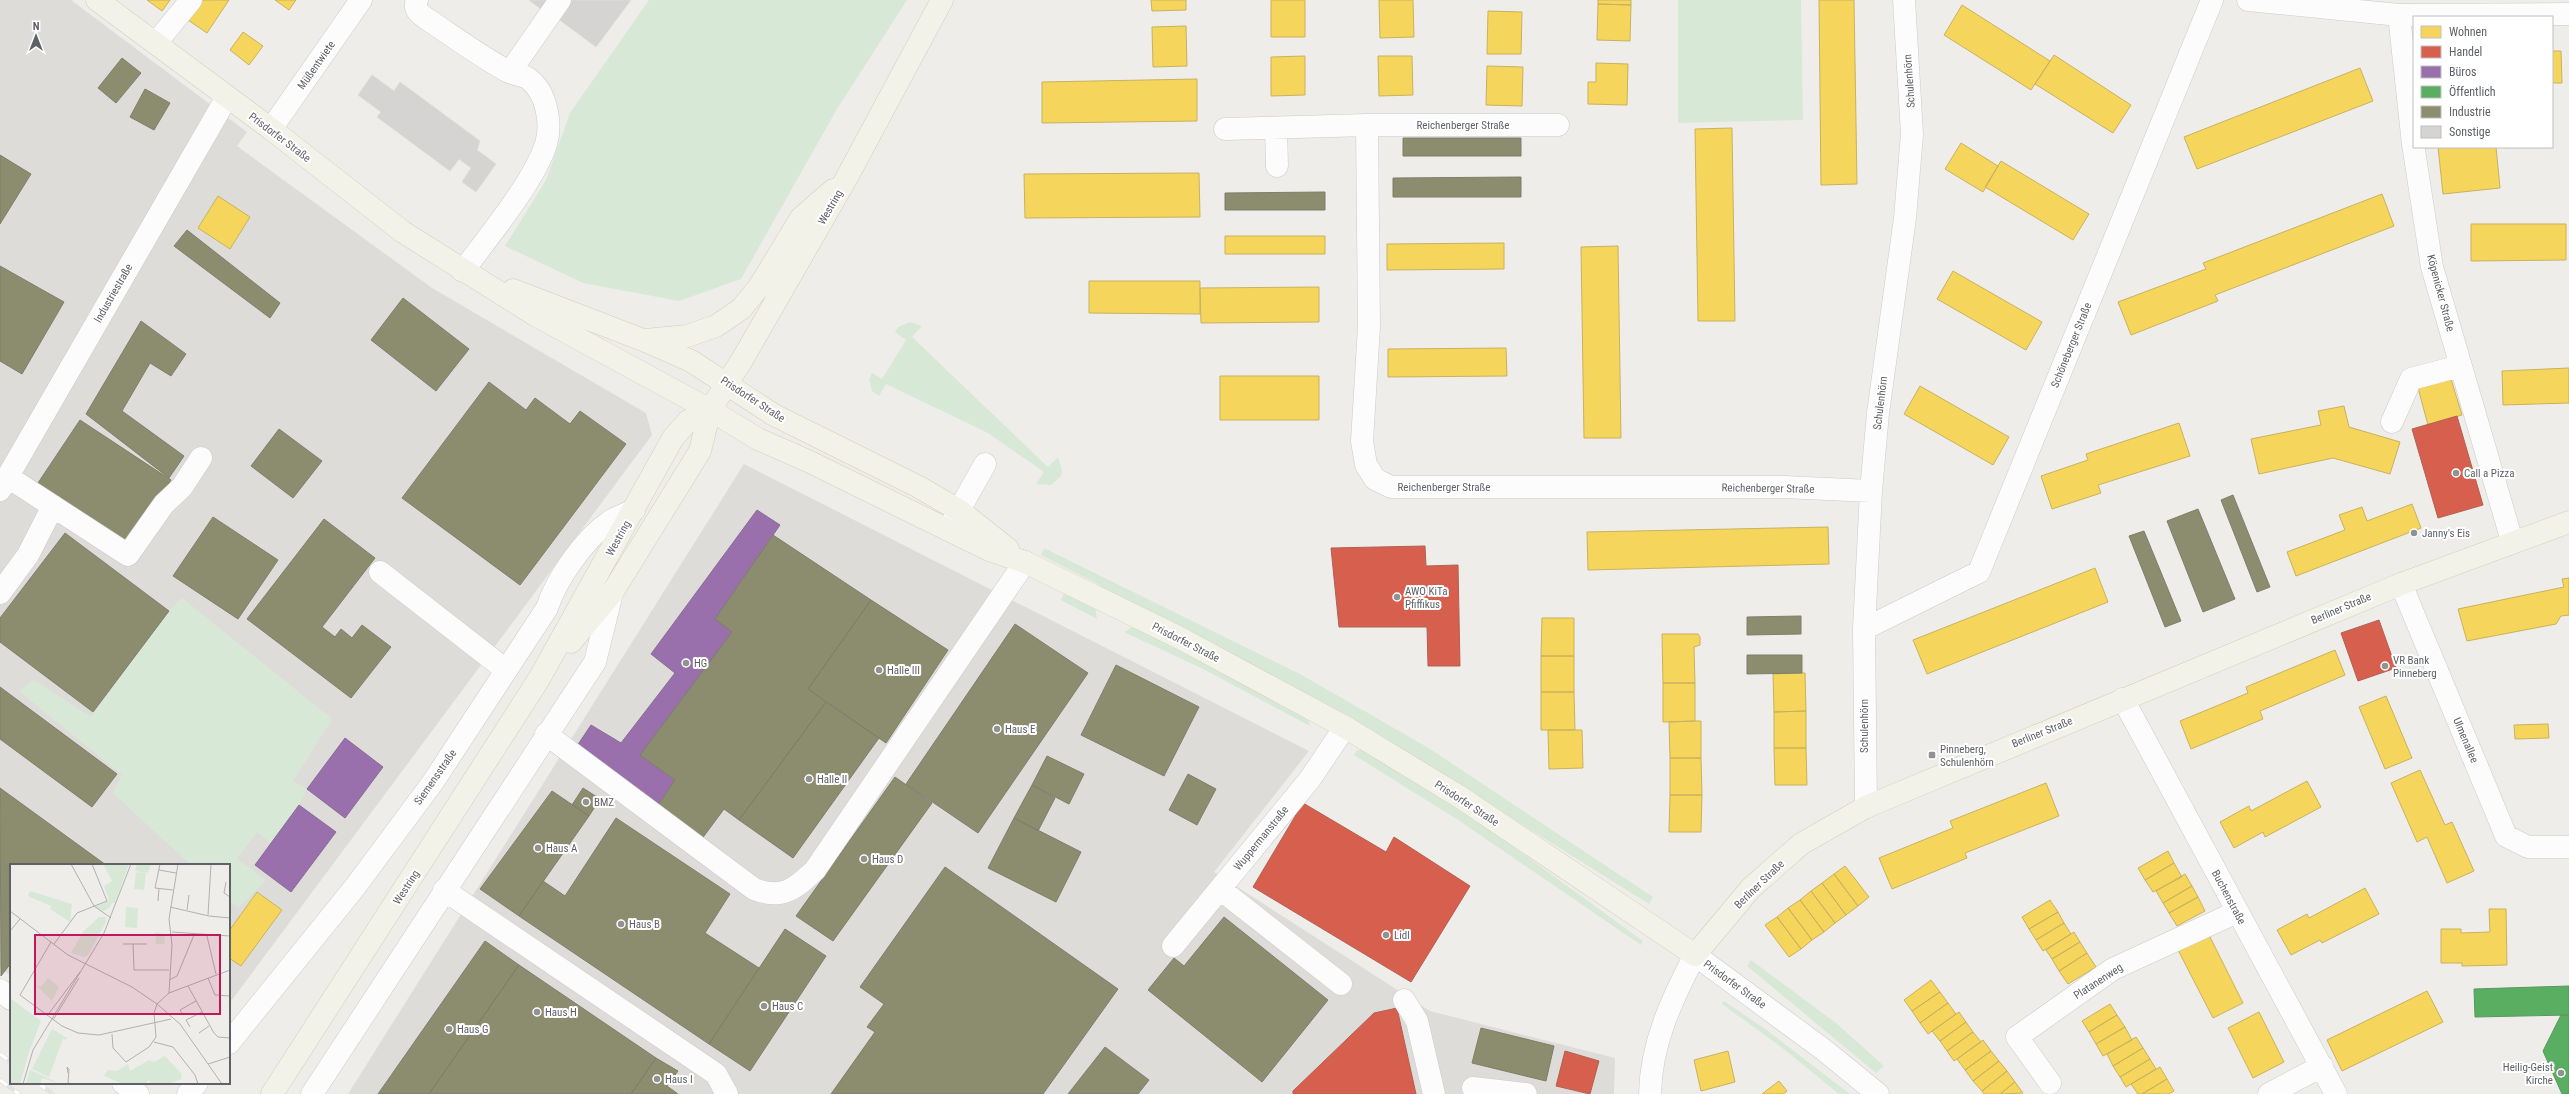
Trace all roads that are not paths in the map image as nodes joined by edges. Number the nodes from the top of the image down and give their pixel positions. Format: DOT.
graph roads {
  1 [pos="97,0"];
  2 [pos="191,0"];
  3 [pos="361,0"];
  4 [pos="417,0"];
  5 [pos="560,0"];
  6 [pos="942,0"];
  7 [pos="1904,0"];
  8 [pos="2212,0"];
  9 [pos="2248,0"];
  10 [pos="2569,14"];
  11 [pos="2398,15"];
  12 [pos="156,43"];
  13 [pos="510,72"];
  14 [pos="227,97"];
  15 [pos="1367,125"];
  16 [pos="1558,125"];
  17 [pos="1276,128"];
  18 [pos="272,129"];
  19 [pos="1225,129"];
  20 [pos="2413,144"];
  21 [pos="2414,148"];
  22 [pos="1277,166"];
  23 [pos="846,179"];
  24 [pos="463,271"];
  25 [pos="644,340"];
  26 [pos="2460,366"];
  27 [pos="728,383"];
  28 [pos="710,410"];
  29 [pos="2392,422"];
  30 [pos="201,458"];
  31 [pos="985,464"];
  32 [pos="4,484"];
  33 [pos="1871,491"];
  34 [pos="53,506"];
  35 [pos="634,510"];
  36 [pos="960,511"];
  37 [pos="2569,522"];
  38 [pos="948,530"];
  39 [pos="2512,541"];
  40 [pos="1025,562"];
  41 [pos="380,572"];
  42 [pos="2401,584"];
  43 [pos="0,593"];
  44 [pos="612,594"];
  45 [pos="1864,629"];
  46 [pos="506,670"];
  47 [pos="539,679"];
  48 [pos="2123,700"];
  49 [pos="1345,727"];
  50 [pos="546,734"];
  51 [pos="1866,807"];
  52 [pos="2569,847"];
  53 [pos="1220,889"];
  54 [pos="444,890"];
  55 [pos="2237,912"];
  56 [pos="1173,946"];
  57 [pos="1695,955"];
  58 [pos="1340,984"];
  59 [pos="0,990"];
  60 [pos="10,998"];
  61 [pos="1404,1000"];
  62 [pos="230,1042"];
  63 [pos="2322,1066"];
  64 [pos="2050,1083"];
  65 [pos="124,1084"];
  66 [pos="196,1084"];
  67 [pos="1473,1088"];
  68 [pos="138,1094"];
  69 [pos="188,1094"];
  70 [pos="272,1094"];
  71 [pos="312,1094"];
  72 [pos="727,1094"];
  73 [pos="1434,1094"];
  74 [pos="1526,1094"];
  75 [pos="1650,1094"];
  76 [pos="1878,1094"];
  77 [pos="2269,1094"];
  78 [pos="2336,1094"];
  1 -- 12 [label="main road, Prisdorfer Straße"];
  2 -- 12 [label="street"];
  3 -- 18 [label="street, Müßentwiete"];
  4 -- 13 [label="street"];
  5 -- 13 [label="street"];
  6 -- 23 [label="main road, Westring"];
  7 -- 33 [label="street, Schulenhörn"];
  8 -- 45 [label="street, Schöneberger Straße"];
  9 -- 11 [label="street"];
  10 -- 11 [label="street"];
  11 -- 20 [label="street, Köpenicker Straße"];
  12 -- 14 [label="main road, Prisdorfer Straße"];
  13 -- 24 [label="street"];
  14 -- 18 [label="main road, Prisdorfer Straße"];
  14 -- 32 [label="street, Industriestraße"];
  15 -- 16 [label="street, Reichenberger Straße"];
  15 -- 17 [label="street, Reichenberger Straße"];
  15 -- 33 [label="street, Reichenberger Straße"];
  17 -- 19 [label="street, Reichenberger Straße"];
  17 -- 22 [label="street"];
  18 -- 24 [label="main road, Prisdorfer Straße"];
  21 -- 26 [label="street, Köpenicker Straße"];
  23 -- 25 [label="main road"];
  23 -- 27 [label="main road, Westring"];
  24 -- 25 [label="main road, Prisdorfer Straße"];
  24 -- 28 [label="main road, Prisdorfer Straße"];
  25 -- 27 [label="main road, Prisdorfer Straße"];
  26 -- 29 [label="street"];
  26 -- 39 [label="street, Köpenicker Straße"];
  27 -- 28 [label="main road, Westring"];
  27 -- 36 [label="main road, Prisdorfer Straße"];
  28 -- 35 [label="main road, Westring"];
  28 -- 38 [label="main road, Prisdorfer Straße"];
  28 -- 44 [label="main road, Westring"];
  30 -- 34 [label="street"];
  31 -- 36 [label="street"];
  32 -- 34 [label="street"];
  33 -- 45 [label="street, Schulenhörn"];
  34 -- 43 [label="street"];
  35 -- 46 [label="street, Siemensstraße"];
  35 -- 47 [label="main road, Westring"];
  36 -- 38 [label="street"];
  36 -- 40 [label="main road, Prisdorfer Straße"];
  37 -- 39 [label="main road, Berliner Straße"];
  38 -- 40 [label="main road, Prisdorfer Straße"];
  39 -- 42 [label="main road, Berliner Straße"];
  40 -- 49 [label="main road, Prisdorfer Straße"];
  40 -- 50 [label="street"];
  41 -- 46 [label="street"];
  42 -- 48 [label="main road, Berliner Straße"];
  42 -- 52 [label="street, Ulmenallee"];
  44 -- 47 [label="main road, Westring"];
  44 -- 50 [label="street"];
  45 -- 51 [label="street, Schulenhörn"];
  46 -- 62 [label="street, Siemensstraße"];
  47 -- 70 [label="main road, Westring"];
  48 -- 51 [label="main road, Berliner Straße"];
  48 -- 55 [label="street, Buchenstraße"];
  49 -- 53 [label="street, Wuppermanstraße"];
  49 -- 57 [label="main road, Prisdorfer Straße"];
  50 -- 54 [label="street"];
  51 -- 57 [label="main road, Berliner Straße"];
  53 -- 56 [label="street, Wuppermanstraße"];
  53 -- 58 [label="street"];
  54 -- 71 [label="street"];
  54 -- 72 [label="street"];
  55 -- 63 [label="street, Buchenstraße"];
  55 -- 64 [label="street, Platanenweg"];
  57 -- 75 [label="street, Berliner Straße"];
  57 -- 76 [label="street, Prisdorfer Straße"];
  59 -- 60 [label="street"];
  61 -- 73 [label="street"];
  63 -- 77 [label="street"];
  63 -- 78 [label="street, Buchenstraße"];
  65 -- 68 [label="street"];
  66 -- 69 [label="street"];
  67 -- 74 [label="street"];
}
